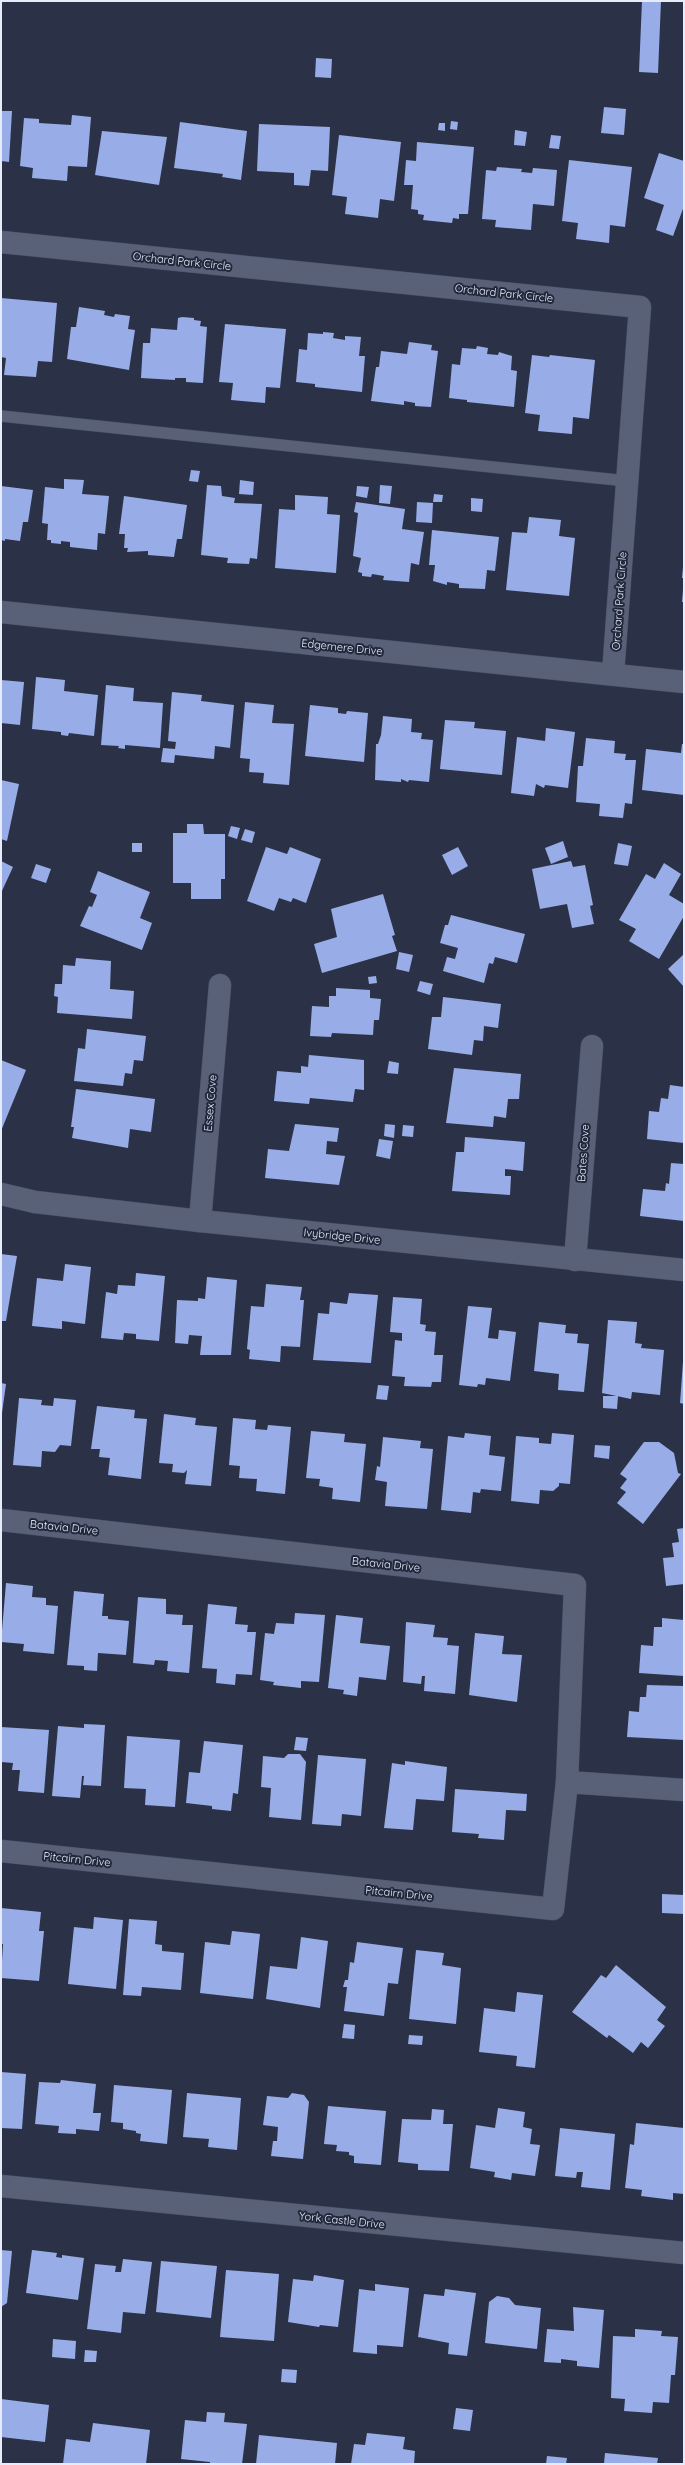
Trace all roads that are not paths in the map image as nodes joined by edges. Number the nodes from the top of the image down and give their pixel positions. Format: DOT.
graph roads {
  1 [pos="1,242"];
  2 [pos="1,416"];
  3 [pos="627,481"];
  4 [pos="1,612"];
  5 [pos="613,674"];
  6 [pos="684,682"];
  7 [pos="220,985"];
  8 [pos="592,1046"];
  9 [pos="1,1194"];
  10 [pos="200,1221"];
  11 [pos="575,1260"];
  12 [pos="684,1270"];
  13 [pos="1,1520"];
  14 [pos="567,1782"];
  15 [pos="684,1790"];
  16 [pos="1,1851"];
  17 [pos="1,2186"];
  18 [pos="684,2254"];
  1 -- 3 [label="street, Orchard Park Circle"];
  2 -- 3 [label="lane"];
  3 -- 5 [label="street, Orchard Park Circle"];
  4 -- 5 [label="street, Edgemere Drive"];
  5 -- 6 [label="street, Edgemere Drive"];
  7 -- 10 [label="street, Essex Cove"];
  8 -- 11 [label="street, Bates Cove"];
  9 -- 10 [label="street, Ivybridge Drive"];
  10 -- 11 [label="street, Ivybridge Drive"];
  11 -- 12 [label="street, Ivybridge Drive"];
  13 -- 14 [label="street, Batavia Drive"];
  14 -- 15 [label="street"];
  14 -- 16 [label="street, Pitcairn Drive"];
  17 -- 18 [label="street, York Castle Drive"];
}
